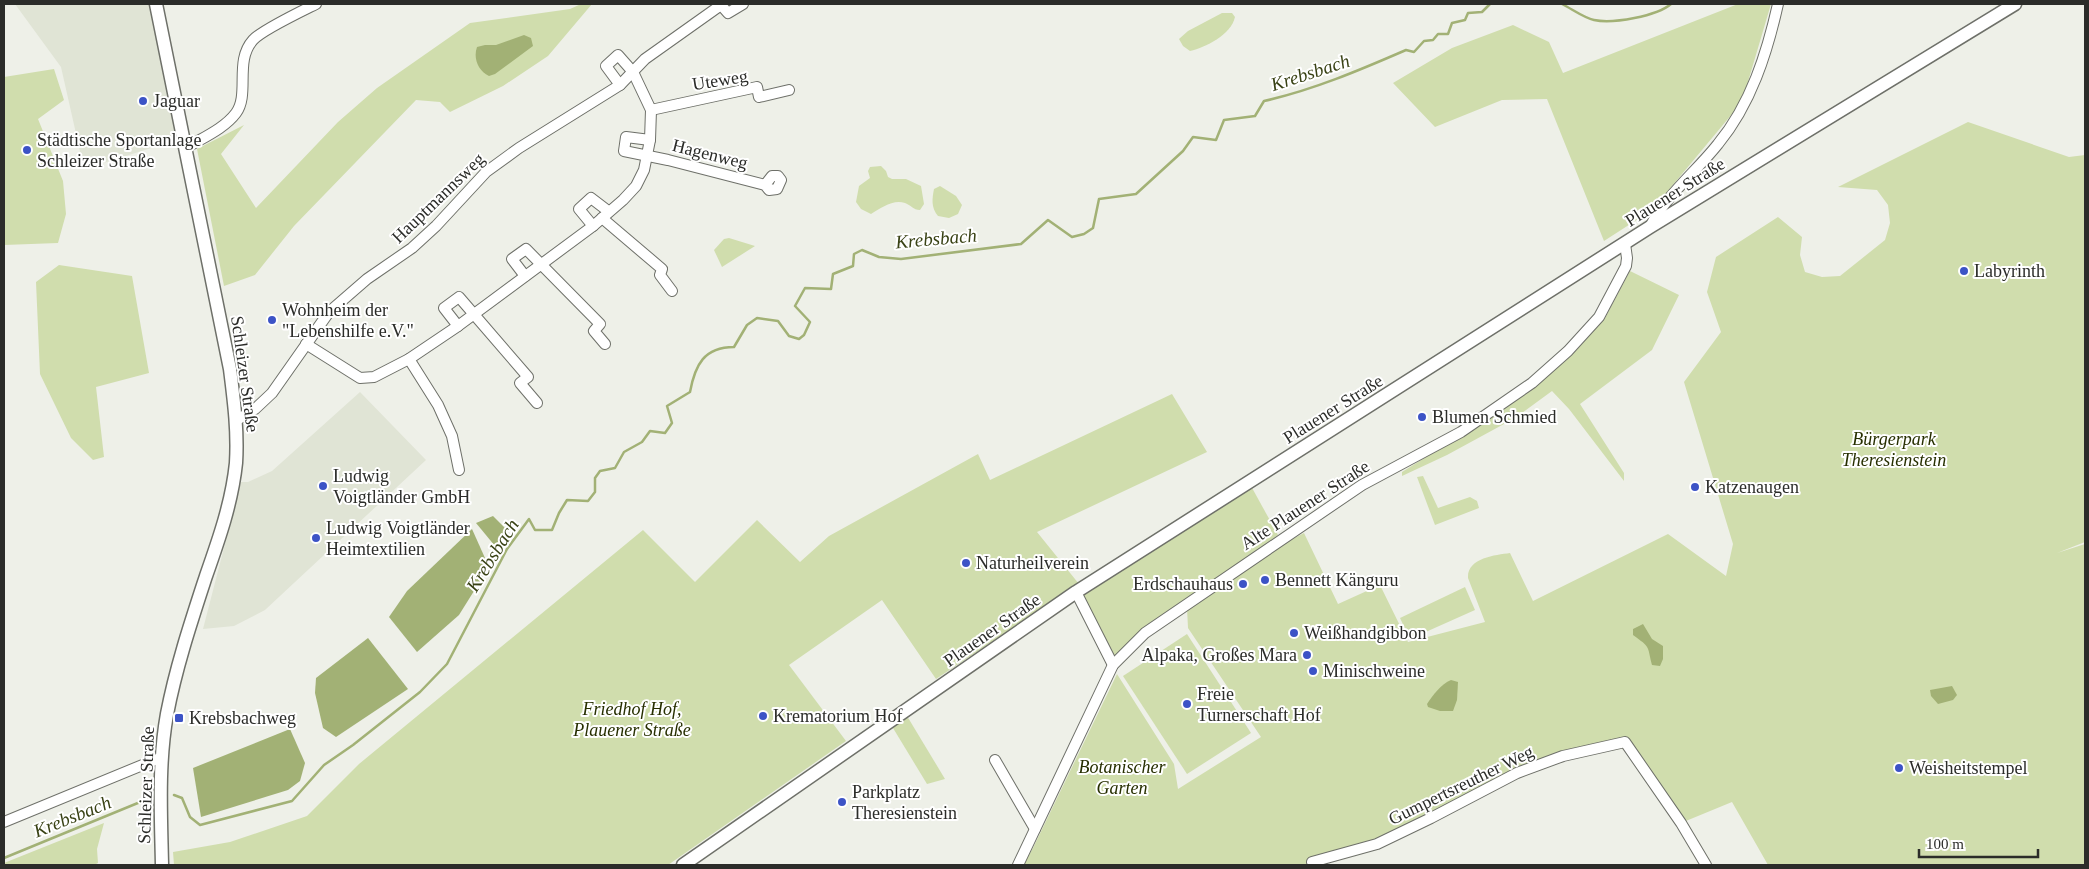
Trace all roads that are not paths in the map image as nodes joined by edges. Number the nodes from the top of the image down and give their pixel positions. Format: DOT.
graph roads {
  1 [pos="156,4"];
  2 [pos="316,4"];
  3 [pos="743,4"];
  4 [pos="1778,4"];
  5 [pos="2015,4"];
  6 [pos="297,8"];
  7 [pos="633,72"];
  8 [pos="620,85"];
  9 [pos="790,90"];
  10 [pos="650,110"];
  11 [pos="650,140"];
  12 [pos="186,148"];
  13 [pos="647,156"];
  14 [pos="764,185"];
  15 [pos="605,214"];
  16 [pos="593,226"];
  17 [pos="1650,227"];
  18 [pos="1625,244"];
  19 [pos="541,265"];
  20 [pos="524,276"];
  21 [pos="672,291"];
  22 [pos="473,315"];
  23 [pos="458,326"];
  24 [pos="306,344"];
  25 [pos="606,344"];
  26 [pos="409,359"];
  27 [pos="537,403"];
  28 [pos="236,420"];
  29 [pos="459,470"];
  30 [pos="1076,592"];
  31 [pos="1113,665"];
  32 [pos="162,757"];
  33 [pos="995,760"];
  34 [pos="4,822"];
  35 [pos="1035,828"];
  36 [pos="1312,862"];
  37 [pos="162,865"];
  38 [pos="683,865"];
  39 [pos="1018,865"];
  40 [pos="1706,865"];
  1 -- 12 [label="main road, Schleizer Straße"];
  2 -- 6 [label="street"];
  3 -- 7 [label="street, Hauptmannsweg"];
  4 -- 17 [label="street"];
  5 -- 17 [label="main road, Plauener Straße"];
  6 -- 12 [label="street"];
  7 -- 8 [label="street, Hauptmannsweg"];
  7 -- 8 [label="street"];
  7 -- 10 [label="street"];
  8 -- 24 [label="street, Hauptmannsweg"];
  9 -- 10 [label="street, Uteweg"];
  10 -- 11 [label="street"];
  11 -- 13 [label="street"];
  11 -- 13 [label="street, Hagenweg"];
  12 -- 28 [label="main road, Schleizer Straße"];
  13 -- 14 [label="street, Hagenweg"];
  13 -- 15 [label="street"];
  15 -- 16 [label="street"];
  15 -- 16 [label="street"];
  15 -- 21 [label="street"];
  16 -- 19 [label="street"];
  17 -- 18 [label="main road, Plauener Straße"];
  18 -- 30 [label="main road, Plauener Straße"];
  18 -- 31 [label="street, Alte Plauener Straße"];
  19 -- 20 [label="street"];
  19 -- 20 [label="street"];
  19 -- 25 [label="street"];
  20 -- 22 [label="street"];
  22 -- 23 [label="street"];
  22 -- 23 [label="street"];
  22 -- 27 [label="street"];
  23 -- 26 [label="street"];
  24 -- 26 [label="street"];
  24 -- 28 [label="street, Hauptmannsweg"];
  26 -- 29 [label="street"];
  28 -- 32 [label="main road, Schleizer Straße"];
  30 -- 31 [label="street"];
  30 -- 38 [label="main road, Plauener Straße"];
  31 -- 35 [label="street, Alte Plauener Straße"];
  32 -- 34 [label="street"];
  32 -- 37 [label="main road, Schleizer Straße"];
  33 -- 35 [label="street"];
  35 -- 39 [label="street, Alte Plauener Straße"];
  36 -- 40 [label="street, Gumpertsreuther Weg"];
}
